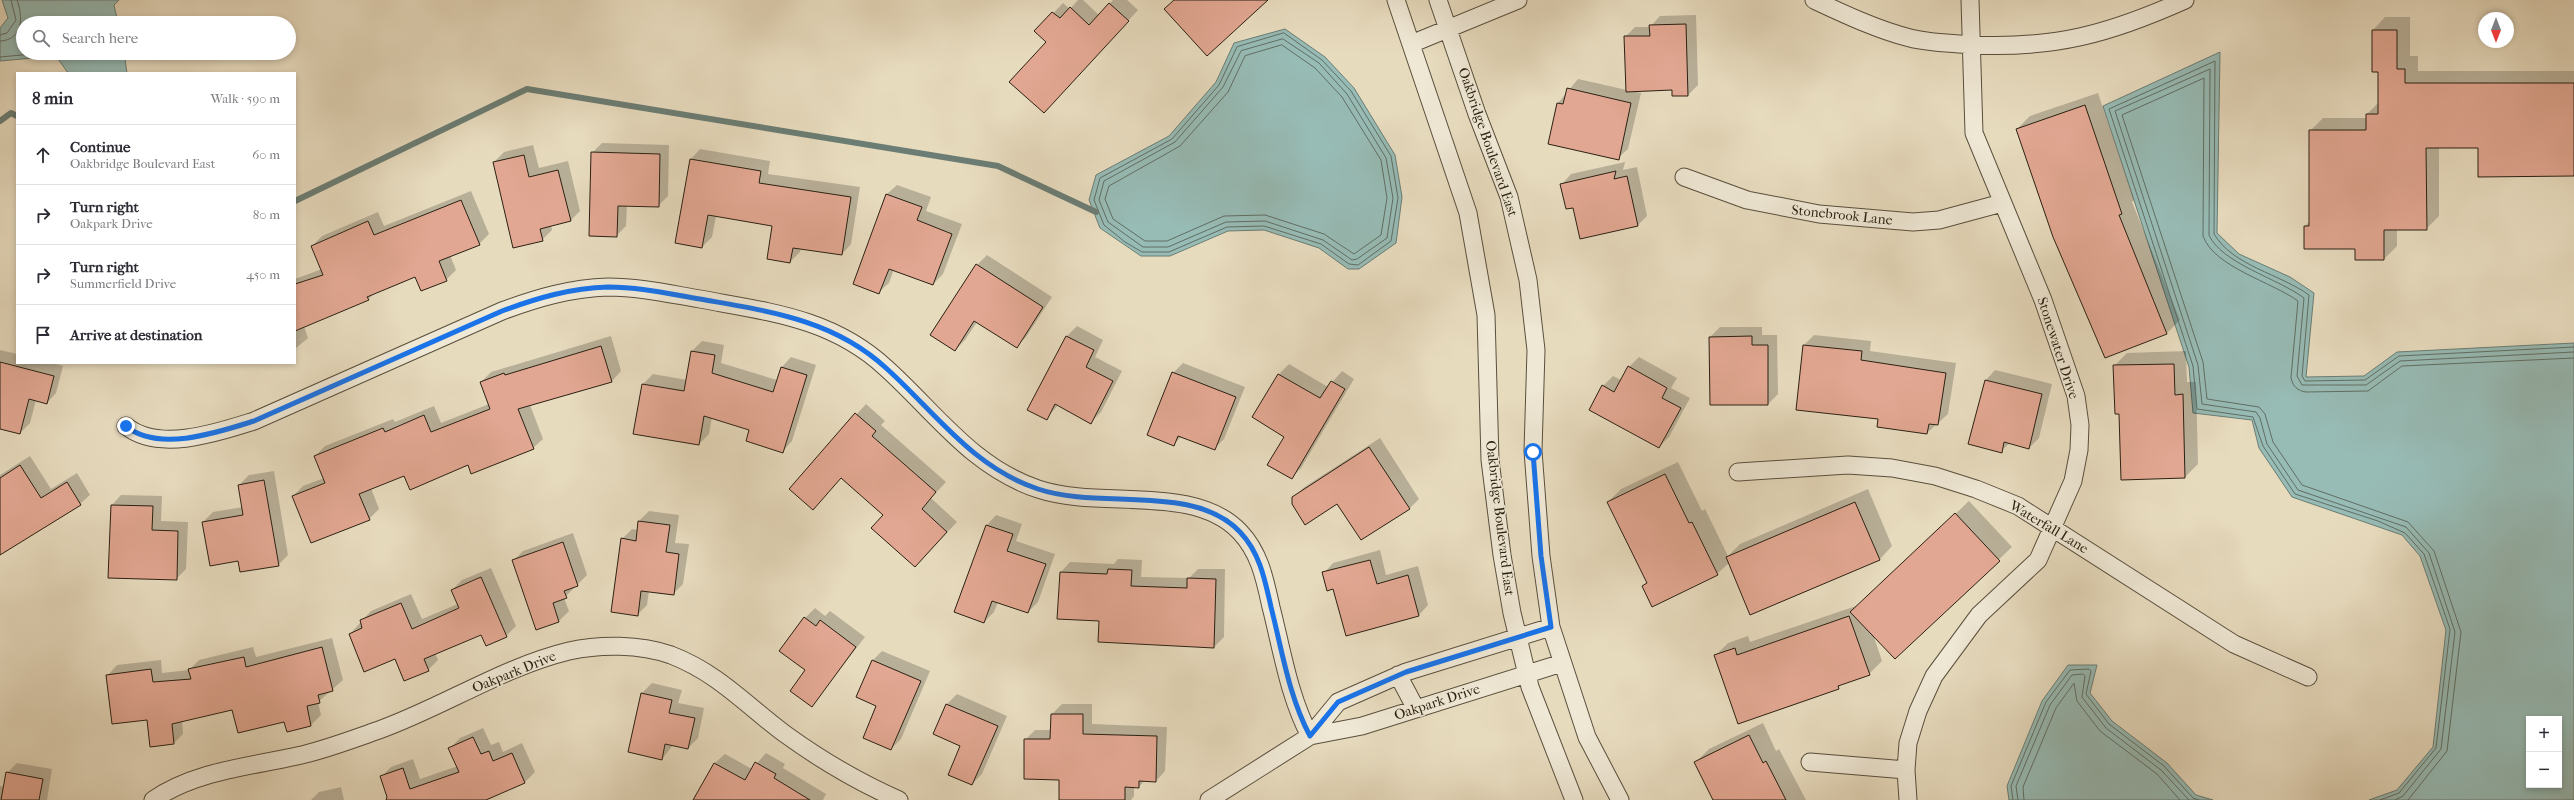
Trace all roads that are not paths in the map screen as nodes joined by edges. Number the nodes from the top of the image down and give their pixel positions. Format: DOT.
graph roads {
  1 [pos="1438,0"];
  2 [pos="1518,0"];
  3 [pos="1814,0"];
  4 [pos="1970,0"];
  5 [pos="2185,0"];
  6 [pos="1398,1"];
  7 [pos="1449,28"];
  8 [pos="1411,44"];
  9 [pos="1971,45"];
  10 [pos="1684,177"];
  11 [pos="2002,203"];
  12 [pos="126,426"];
  13 [pos="1738,472"];
  14 [pos="2053,530"];
  15 [pos="1551,627"];
  16 [pos="1517,637"];
  17 [pos="1562,663"];
  18 [pos="1526,673"];
  19 [pos="1398,675"];
  20 [pos="2308,677"];
  21 [pos="1416,709"];
  22 [pos="1310,736"];
  23 [pos="1810,762"];
  24 [pos="1906,770"];
  25 [pos="153,800"];
  26 [pos="899,800"];
  27 [pos="1209,800"];
  28 [pos="1574,800"];
  29 [pos="1620,800"];
  30 [pos="1908,800"];
  1 -- 7 [label="street, Oakbridge Boulevard East"];
  2 -- 7 [label="street"];
  3 -- 9 [label="street"];
  4 -- 9 [label="street, Stonewater Drive"];
  5 -- 9 [label="street"];
  6 -- 8 [label="street, Oakbridge Boulevard East"];
  7 -- 8 [label="street"];
  7 -- 15 [label="street, Oakbridge Boulevard East"];
  8 -- 16 [label="street, Oakbridge Boulevard East"];
  9 -- 11 [label="street, Stonewater Drive"];
  10 -- 11 [label="street, Stonebrook Lane"];
  11 -- 14 [label="street, Stonewater Drive"];
  12 -- 22 [label="street"];
  13 -- 14 [label="street, Waterfall Lane"];
  14 -- 20 [label="street, Waterfall Lane"];
  14 -- 24 [label="street, Stonewater Drive"];
  15 -- 16 [label="street, Oakpark Drive"];
  15 -- 17 [label="street, Oakbridge Boulevard East"];
  16 -- 18 [label="street, Oakbridge Boulevard East"];
  16 -- 19 [label="street, Oakpark Drive"];
  17 -- 18 [label="street, Oakpark Drive"];
  17 -- 29 [label="street, Oakbridge Boulevard East"];
  18 -- 21 [label="street, Oakpark Drive"];
  18 -- 28 [label="street, Oakbridge Boulevard East"];
  19 -- 21 [label="street"];
  19 -- 22 [label="street, Oakpark Drive"];
  21 -- 22 [label="street, Oakpark Drive"];
  22 -- 27 [label="street, Oakpark Drive"];
  23 -- 24 [label="street"];
  24 -- 30 [label="street, Stonewater Drive"];
  25 -- 26 [label="street, Oakpark Drive"];
}
